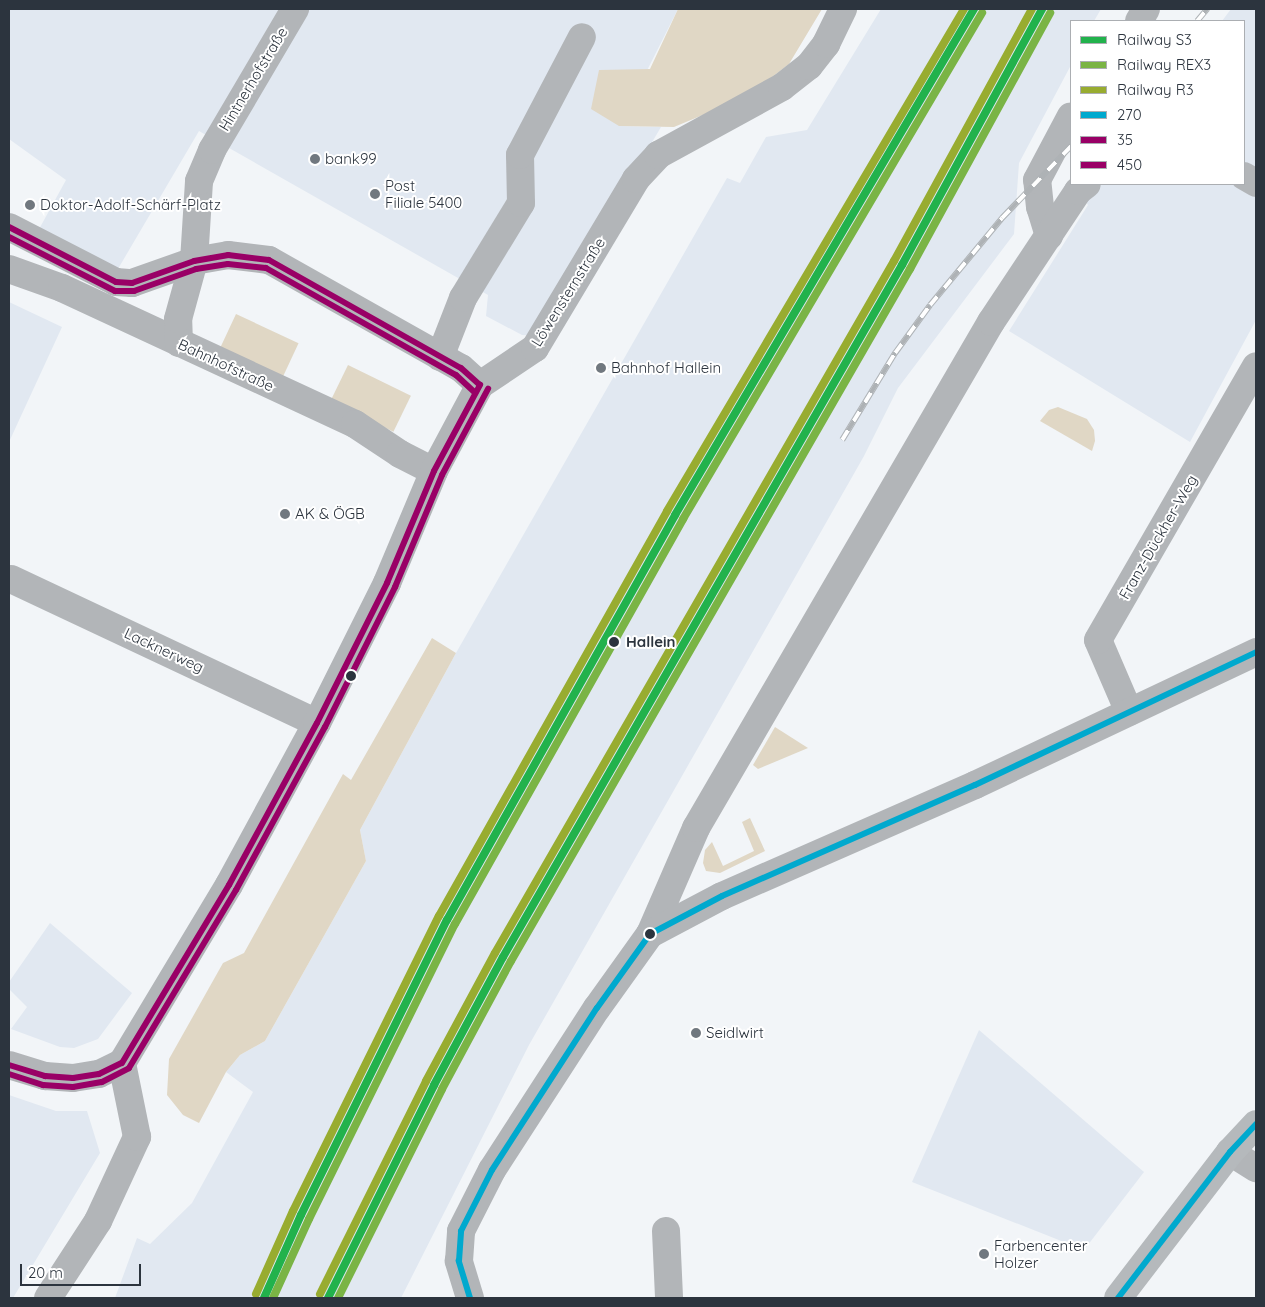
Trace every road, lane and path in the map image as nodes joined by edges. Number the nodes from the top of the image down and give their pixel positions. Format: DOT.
graph roads {
  1 [pos="295,9"];
  2 [pos="843,9"];
  3 [pos="1146,9"];
  4 [pos="1140,20"];
  5 [pos="582,37"];
  6 [pos="1070,118"];
  7 [pos="1245,177"];
  8 [pos="1256,183"];
  9 [pos="1086,185"];
  10 [pos="19,233"];
  11 [pos="1049,236"];
  12 [pos="194,261"];
  13 [pos="10,269"];
  14 [pos="179,343"];
  15 [pos="440,357"];
  16 [pos="1256,366"];
  17 [pos="480,385"];
  18 [pos="434,471"];
  19 [pos="11,579"];
  20 [pos="1256,652"];
  21 [pos="1129,712"];
  22 [pos="317,723"];
  23 [pos="650,934"];
  24 [pos="122,1063"];
  25 [pos="9,1065"];
  26 [pos="1256,1124"];
  27 [pos="1230,1152"];
  28 [pos="1256,1168"];
  29 [pos="666,1231"];
  30 [pos="48,1298"];
  31 [pos="470,1298"];
  32 [pos="669,1298"];
  33 [pos="1118,1298"];
  1 -- 12 [label="street, Hintnerhofstraße"];
  2 -- 17 [label="street, Löwensternstraße"];
  3 -- 4 [label="street"];
  5 -- 15 [label="street"];
  6 -- 11 [label="street"];
  7 -- 8 [label="street"];
  9 -- 11 [label="street"];
  10 -- 12 [label="street"];
  10 -- 13 [label="street, Bahnhofstraße"];
  11 -- 23 [label="street"];
  12 -- 14 [label="street, Hintnerhofstraße"];
  12 -- 15 [label="street"];
  13 -- 14 [label="street, Bahnhofstraße"];
  14 -- 18 [label="street, Bahnhofstraße"];
  15 -- 17 [label="street"];
  16 -- 21 [label="street, Franz-Dückher-Weg"];
  17 -- 18 [label="street, Löwensternstraße"];
  18 -- 22 [label="street, Löwensternstraße"];
  19 -- 22 [label="street, Lacknerweg"];
  20 -- 21 [label="street"];
  21 -- 23 [label="street"];
  22 -- 24 [label="street, Löwensternstraße"];
  23 -- 31 [label="street"];
  24 -- 25 [label="street"];
  24 -- 30 [label="street"];
  26 -- 27 [label="main road"];
  27 -- 28 [label="street"];
  27 -- 33 [label="main road"];
  29 -- 32 [label="street"];
}
